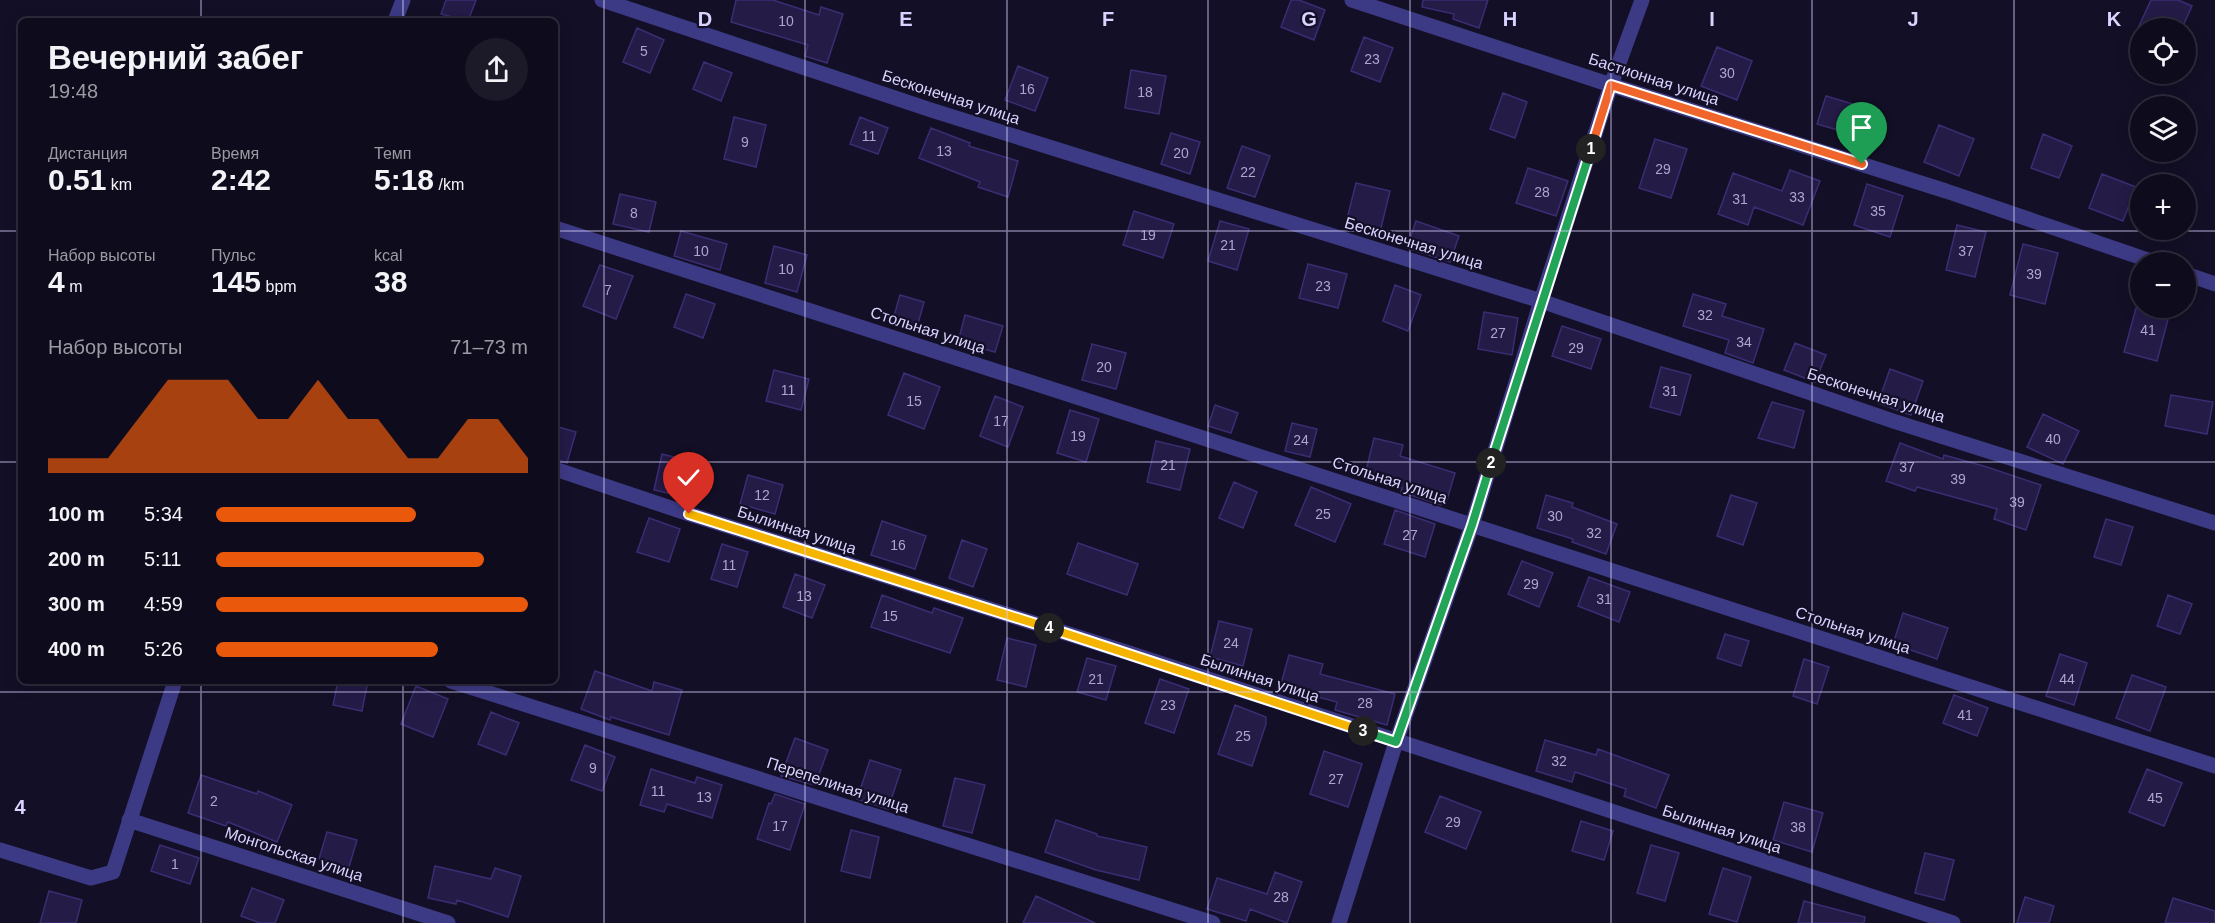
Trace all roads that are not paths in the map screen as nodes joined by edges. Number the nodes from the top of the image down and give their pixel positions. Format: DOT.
graph roads {
  1 [pos="403,0"];
  2 [pos="602,0"];
  3 [pos="1352,0"];
  4 [pos="1642,0"];
  5 [pos="396,18"];
  6 [pos="1611,85"];
  7 [pos="558,229"];
  8 [pos="2130,254"];
  9 [pos="2196,277"];
  10 [pos="2215,284"];
  11 [pos="1541,301"];
  12 [pos="558,470"];
  13 [pos="2215,523"];
  14 [pos="1472,525"];
  15 [pos="174,684"];
  16 [pos="460,684"];
  17 [pos="1396,742"];
  18 [pos="2215,766"];
  19 [pos="129,820"];
  20 [pos="0,850"];
  21 [pos="448,923"];
  22 [pos="1213,923"];
  23 [pos="1339,923"];
  24 [pos="1953,923"];
  1 -- 5 [label="street"];
  2 -- 11 [label="street, Бесконечная улица"];
  3 -- 6 [label="street, Бастионная улица"];
  4 -- 6 [label="street"];
  6 -- 8 [label="street, Бастионная улица"];
  6 -- 11 [label="street"];
  7 -- 14 [label="street, Стольная улица"];
  9 -- 10 [label="street"];
  11 -- 13 [label="street, Бесконечная улица"];
  11 -- 14 [label="street"];
  12 -- 17 [label="street, Былинная улица"];
  14 -- 17 [label="street"];
  14 -- 18 [label="street, Стольная улица"];
  15 -- 19 [label="street"];
  16 -- 22 [label="street, Перепелиная улица"];
  17 -- 23 [label="street"];
  17 -- 24 [label="street, Былинная улица"];
  19 -- 20 [label="street"];
  19 -- 21 [label="street, Монгольская улица"];
}
